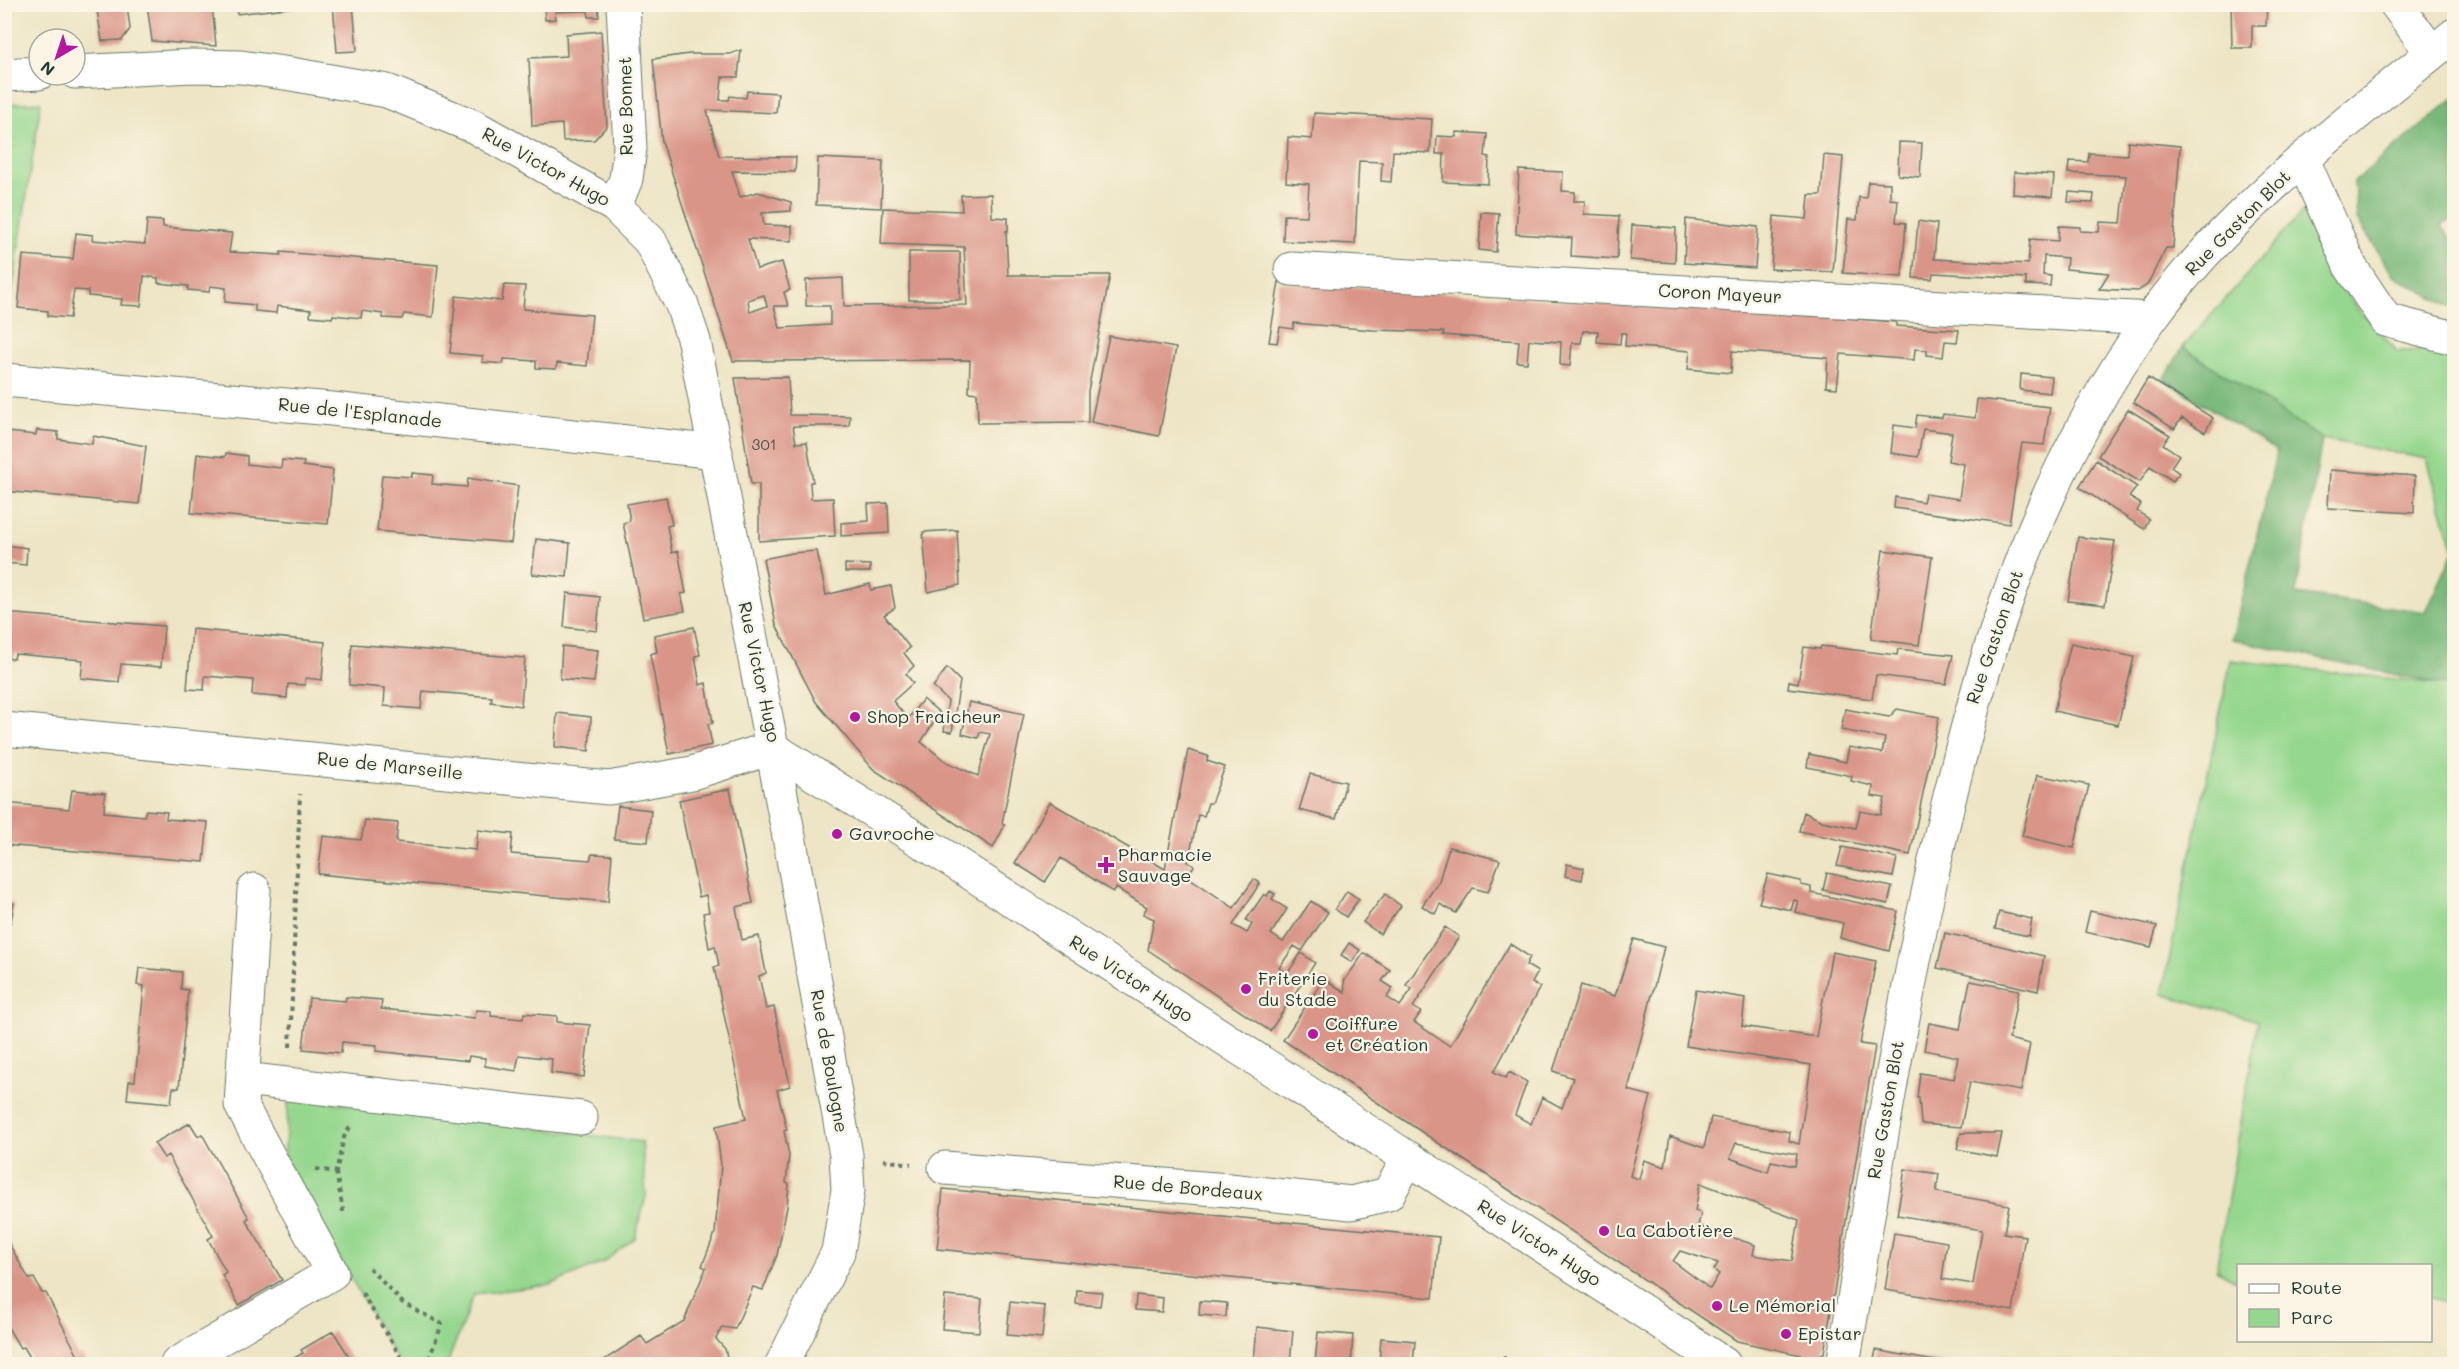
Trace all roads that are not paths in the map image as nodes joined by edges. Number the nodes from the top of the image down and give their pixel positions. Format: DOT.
graph roads {
  1 [pos="623,4"];
  2 [pos="2396,4"];
  3 [pos="2443,44"];
  4 [pos="87,71"];
  5 [pos="27,74"];
  6 [pos="4,75"];
  7 [pos="2303,160"];
  8 [pos="615,206"];
  9 [pos="1291,269"];
  10 [pos="2150,320"];
  11 [pos="2454,338"];
  12 [pos="4,380"];
  13 [pos="716,452"];
  14 [pos="4,729"];
  15 [pos="772,748"];
  16 [pos="254,890"];
  17 [pos="243,1079"];
  18 [pos="581,1118"];
  19 [pos="1409,1158"];
  20 [pos="945,1168"];
  21 [pos="793,1361"];
  22 [pos="177,1365"];
  23 [pos="1724,1365"];
  24 [pos="1843,1365"];
  1 -- 8 [label="street, Rue Bonnet"];
  2 -- 3 [label="street, Rue Gaston Blot"];
  3 -- 7 [label="street, Rue Gaston Blot"];
  4 -- 8 [label="street, Rue Victor Hugo"];
  5 -- 6 [label="street"];
  7 -- 10 [label="street, Rue Gaston Blot"];
  7 -- 11 [label="street"];
  8 -- 13 [label="street, Rue Victor Hugo"];
  9 -- 10 [label="street, Coron Mayeur"];
  10 -- 24 [label="street, Rue Gaston Blot"];
  12 -- 13 [label="street, Rue de l'Esplanade"];
  13 -- 15 [label="street, Rue Victor Hugo"];
  14 -- 15 [label="street, Rue de Marseille"];
  15 -- 19 [label="street, Rue Victor Hugo"];
  15 -- 21 [label="street, Rue de Boulogne"];
  16 -- 17 [label="street"];
  17 -- 18 [label="street"];
  17 -- 22 [label="street"];
  19 -- 20 [label="street, Rue de Bordeaux"];
  19 -- 23 [label="street, Rue Victor Hugo"];
}
